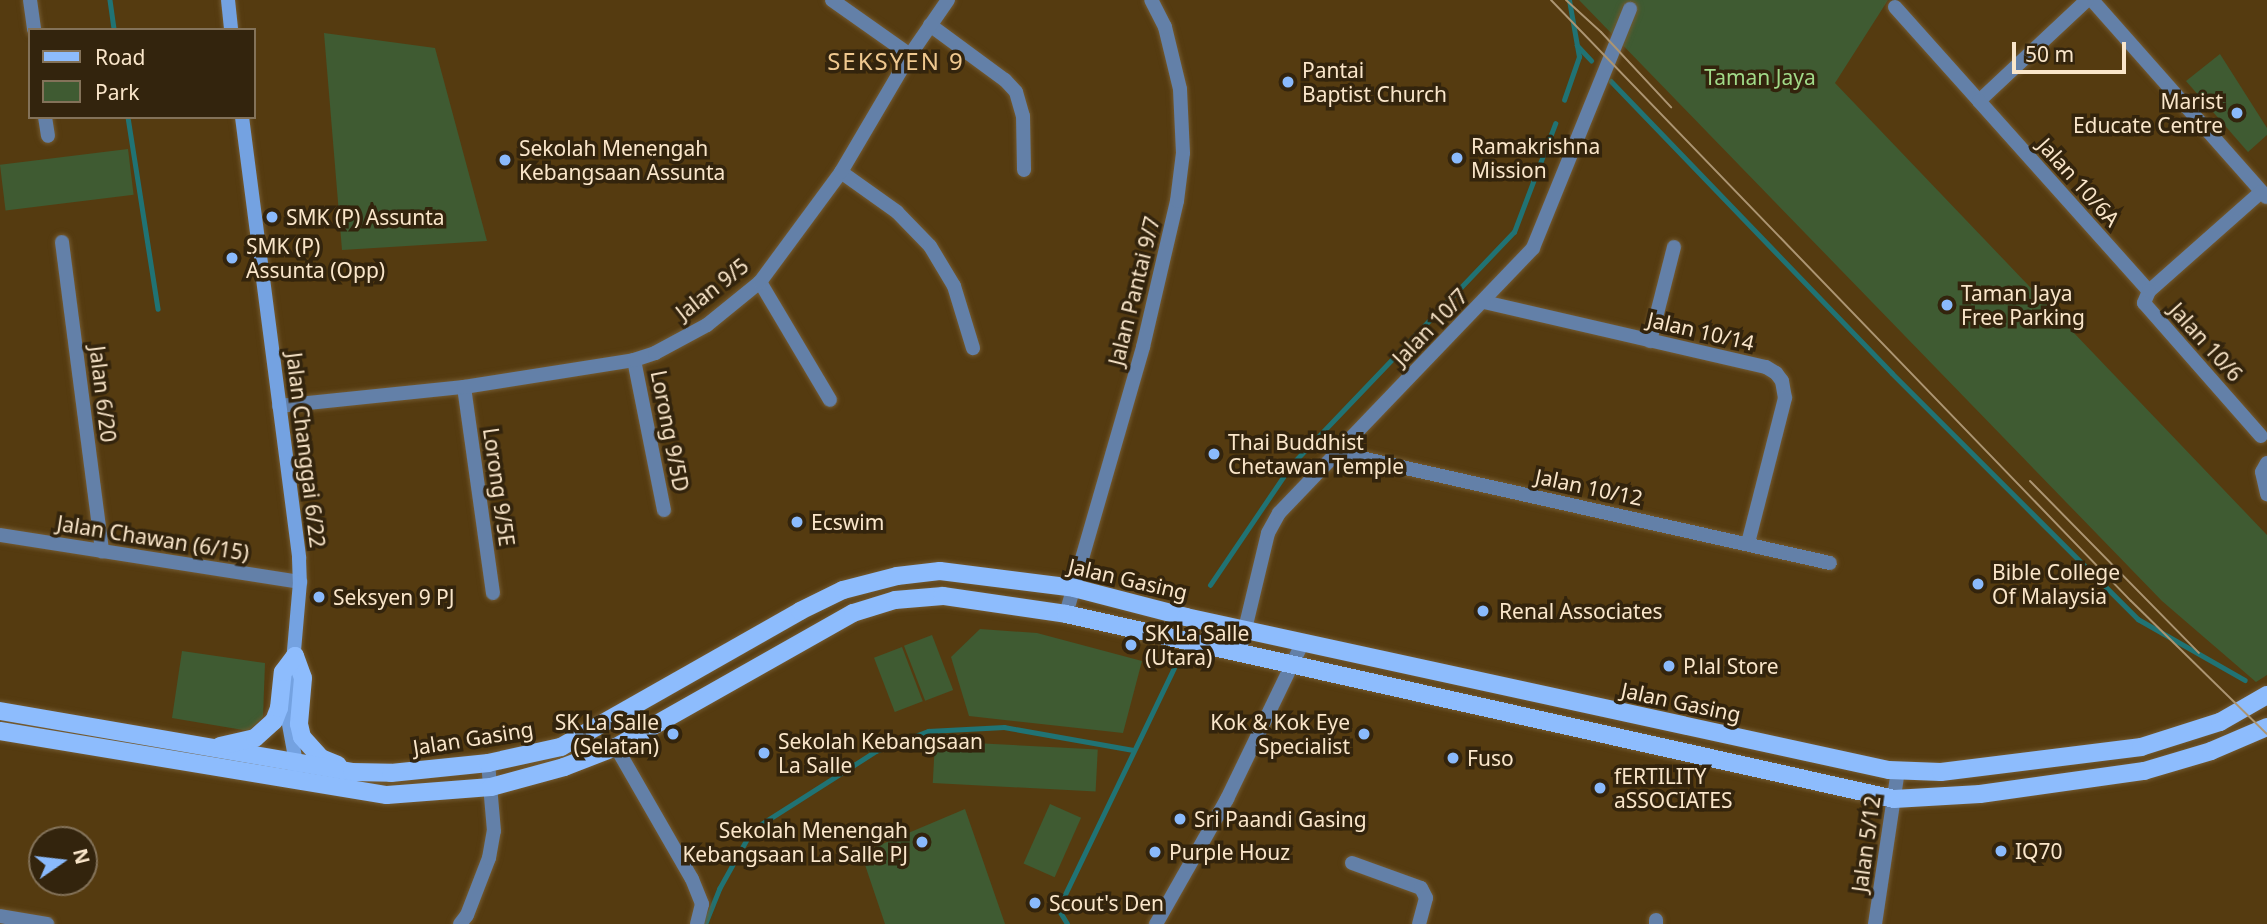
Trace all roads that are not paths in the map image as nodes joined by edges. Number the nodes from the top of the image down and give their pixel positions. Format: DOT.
graph roads {
  1 [pos="30,0"];
  2 [pos="228,0"];
  3 [pos="832,0"];
  4 [pos="948,0"];
  5 [pos="1151,0"];
  6 [pos="2090,0"];
  7 [pos="1895,7"];
  8 [pos="1630,9"];
  9 [pos="930,25"];
  10 [pos="34,28"];
  11 [pos="231,28"];
  12 [pos="909,55"];
  13 [pos="1979,101"];
  14 [pos="46,119"];
  15 [pos="242,119"];
  16 [pos="48,136"];
  17 [pos="1024,170"];
  18 [pos="841,172"];
  19 [pos="2264,195"];
  20 [pos="62,242"];
  21 [pos="1674,247"];
  22 [pos="760,282"];
  23 [pos="2149,290"];
  24 [pos="1484,302"];
  25 [pos="1650,341"];
  26 [pos="974,348"];
  27 [pos="634,360"];
  28 [pos="464,387"];
  29 [pos="830,400"];
  30 [pos="279,407"];
  31 [pos="2261,436"];
  32 [pos="1339,453"];
  33 [pos="2267,463"];
  34 [pos="2267,494"];
  35 [pos="664,510"];
  36 [pos="0,535"];
  37 [pos="1748,543"];
  38 [pos="102,551"];
  39 [pos="1830,563"];
  40 [pos="300,582"];
  41 [pos="1074,588"];
  42 [pos="493,593"];
  43 [pos="1066,614"];
  44 [pos="1245,628"];
  45 [pos="1303,642"];
  46 [pos="1239,654"];
  47 [pos="295,656"];
  48 [pos="1291,666"];
  49 [pos="2267,695"];
  50 [pos="0,711"];
  51 [pos="2267,727"];
  52 [pos="0,731"];
  53 [pos="616,747"];
  54 [pos="210,748"];
  55 [pos="488,763"];
  56 [pos="294,764"];
  57 [pos="1898,771"];
  58 [pos="352,772"];
  59 [pos="309,783"];
  60 [pos="491,787"];
  61 [pos="1894,799"];
  62 [pos="1352,863"];
  63 [pos="0,916"];
  64 [pos="469,921"];
  65 [pos="1162,922"];
  66 [pos="47,924"];
  67 [pos="697,924"];
  68 [pos="1419,924"];
  69 [pos="1875,924"];
  1 -- 10 [label="street"];
  2 -- 11 [label="street"];
  3 -- 12 [label="street"];
  4 -- 9 [label="street, Jalan 9/5"];
  5 -- 41 [label="street, Jalan Pantai 9/7"];
  6 -- 13 [label="street"];
  6 -- 19 [label="street"];
  7 -- 13 [label="street, Jalan 10/6A"];
  8 -- 24 [label="street, Jalan 10/7"];
  9 -- 12 [label="street, Jalan 9/5"];
  9 -- 17 [label="street"];
  12 -- 18 [label="street, Jalan 9/5"];
  13 -- 23 [label="street, Jalan 10/6A"];
  14 -- 16 [label="street"];
  15 -- 30 [label="street, Jalan Changgai 6/22"];
  18 -- 22 [label="street, Jalan 9/5"];
  18 -- 26 [label="street"];
  19 -- 23 [label="street, Jalan 10/6"];
  20 -- 38 [label="street, Jalan 6/20"];
  21 -- 25 [label="street"];
  22 -- 27 [label="street, Jalan 9/5"];
  22 -- 29 [label="street"];
  23 -- 31 [label="street, Jalan 10/6"];
  24 -- 25 [label="street, Jalan 10/14"];
  24 -- 32 [label="street, Jalan 10/7"];
  25 -- 37 [label="street, Jalan 10/14"];
  27 -- 28 [label="street, Jalan 9/5"];
  27 -- 35 [label="street, Lorong 9/5D"];
  28 -- 30 [label="street, Jalan 9/5"];
  28 -- 42 [label="street, Lorong 9/5E"];
  30 -- 40 [label="street, Jalan Changgai 6/22"];
  32 -- 37 [label="street, Jalan 10/12"];
  32 -- 44 [label="street, Jalan 10/7"];
  33 -- 34 [label="street"];
  36 -- 38 [label="street, Jalan Chawan (6/15)"];
  37 -- 39 [label="street, Jalan 10/12"];
  38 -- 40 [label="street, Jalan Chawan (6/15)"];
  40 -- 47 [label="street, Jalan Changgai 6/22"];
  41 -- 43 [label="street, Jalan Pantai 9/7"];
  41 -- 44 [label="main road, Jalan Gasing"];
  41 -- 55 [label="main road, Jalan Gasing"];
  43 -- 46 [label="main road"];
  43 -- 53 [label="main road"];
  44 -- 45 [label="main road, Jalan Gasing"];
  44 -- 46 [label="street, Jalan 10/7"];
  45 -- 48 [label="street"];
  45 -- 57 [label="main road, Jalan Gasing"];
  46 -- 48 [label="main road"];
  47 -- 54 [label="main road"];
  47 -- 56 [label="street, Jalan Changgai 6/22"];
  47 -- 58 [label="main road"];
  48 -- 61 [label="main road"];
  48 -- 65 [label="street"];
  49 -- 57 [label="main road, Jalan Gasing"];
  50 -- 54 [label="main road, Jalan Gasing"];
  51 -- 61 [label="main road"];
  52 -- 59 [label="main road"];
  53 -- 60 [label="main road"];
  53 -- 67 [label="street"];
  54 -- 56 [label="main road, Jalan Gasing"];
  55 -- 58 [label="main road, Jalan Gasing"];
  55 -- 60 [label="street"];
  56 -- 58 [label="main road, Jalan Gasing"];
  56 -- 59 [label="street"];
  57 -- 61 [label="street, Jalan 5/12"];
  59 -- 60 [label="main road"];
  60 -- 64 [label="street"];
  61 -- 69 [label="street, Jalan 5/12"];
  62 -- 68 [label="street"];
  63 -- 66 [label="street"];
}
